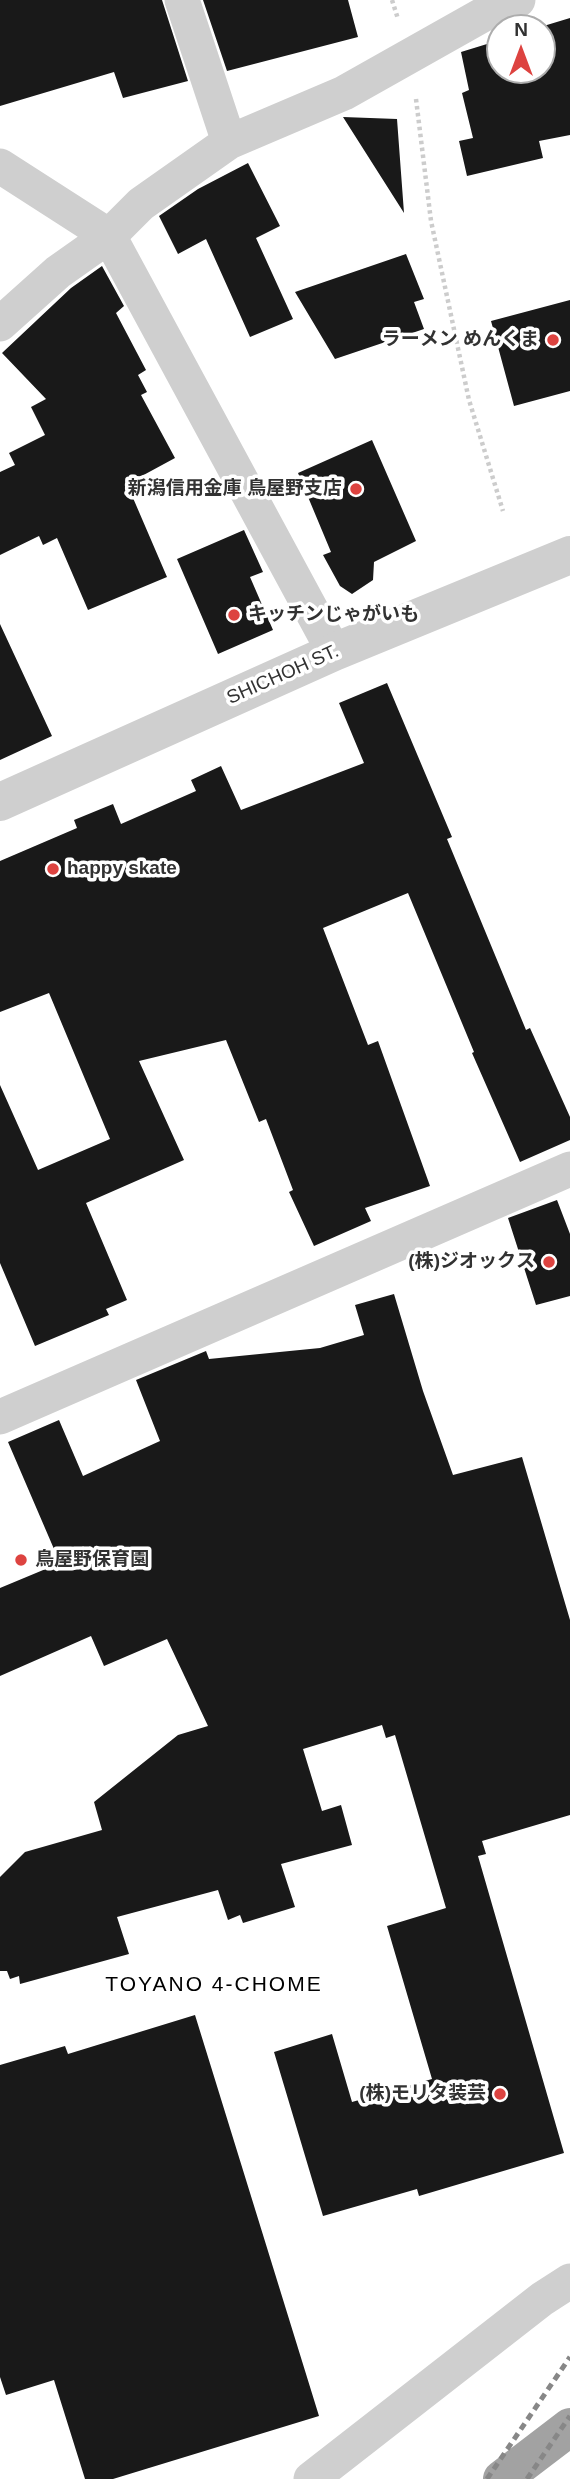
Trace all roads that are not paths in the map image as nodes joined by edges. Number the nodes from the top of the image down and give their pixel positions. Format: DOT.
graph roads {
  1 [pos="182,0"];
  2 [pos="518,0"];
  3 [pos="229,142"];
  4 [pos="0,166"];
  5 [pos="109,236"];
  6 [pos="0,324"];
  7 [pos="570,555"];
  8 [pos="334,652"];
  9 [pos="0,802"];
  10 [pos="570,1169"];
  11 [pos="0,1417"];
  12 [pos="570,2258"];
  13 [pos="556,2290"];
  14 [pos="570,2427"];
  15 [pos="311,2479"];
  16 [pos="502,2479"];
  1 -- 3 [label="street"];
  2 -- 3 [label="street"];
  3 -- 5 [label="street"];
  4 -- 5 [label="street"];
  5 -- 6 [label="street"];
  5 -- 8 [label="street"];
  7 -- 8 [label="street, SHICHOH ST."];
  8 -- 9 [label="street, SHICHOH ST."];
  10 -- 11 [label="street"];
  12 -- 13 [label="street"];
  13 -- 15 [label="street"];
  14 -- 16 [label="highway"];
}
